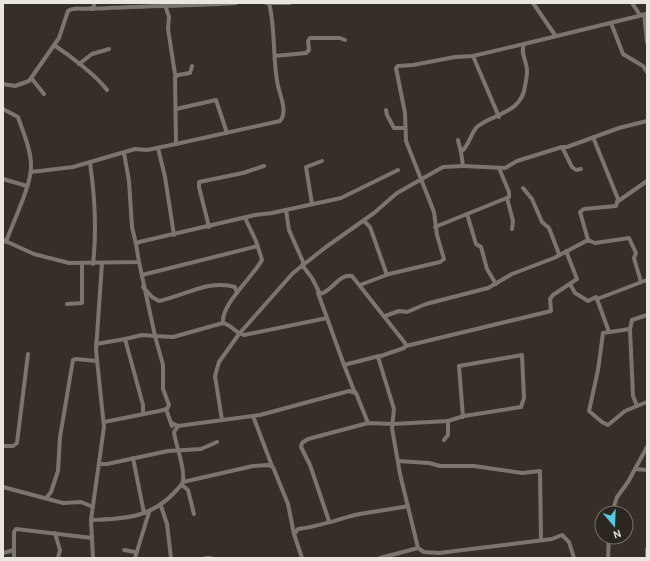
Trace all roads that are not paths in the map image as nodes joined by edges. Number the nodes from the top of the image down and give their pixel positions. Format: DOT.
graph roads {
  1 [pos="94,3"];
  2 [pos="236,3"];
  3 [pos="268,3"];
  4 [pos="290,3"];
  5 [pos="533,3"];
  6 [pos="632,3"];
  7 [pos="152,4"];
  8 [pos="211,4"];
  9 [pos="165,5"];
  10 [pos="91,9"];
  11 [pos="644,14"];
  12 [pos="611,23"];
  13 [pos="555,35"];
  14 [pos="345,40"];
  15 [pos="647,42"];
  16 [pos="524,44"];
  17 [pos="54,45"];
  18 [pos="109,49"];
  19 [pos="275,56"];
  20 [pos="473,56"];
  21 [pos="78,64"];
  22 [pos="192,66"];
  23 [pos="647,72"];
  24 [pos="174,74"];
  25 [pos="32,79"];
  26 [pos="3,84"];
  27 [pos="107,90"];
  28 [pos="44,94"];
  29 [pos="3,109"];
  30 [pos="176,109"];
  31 [pos="386,110"];
  32 [pos="499,116"];
  33 [pos="647,122"];
  34 [pos="405,128"];
  35 [pos="227,133"];
  36 [pos="593,137"];
  37 [pos="458,140"];
  38 [pos="176,144"];
  39 [pos="562,147"];
  40 [pos="158,148"];
  41 [pos="461,152"];
  42 [pos="124,153"];
  43 [pos="322,161"];
  44 [pos="90,163"];
  45 [pos="264,166"];
  46 [pos="463,166"];
  47 [pos="499,168"];
  48 [pos="581,169"];
  49 [pos="398,170"];
  50 [pos="31,172"];
  51 [pos="3,179"];
  52 [pos="421,180"];
  53 [pos="647,181"];
  54 [pos="26,186"];
  55 [pos="523,188"];
  56 [pos="506,198"];
  57 [pos="617,202"];
  58 [pos="312,204"];
  59 [pos="286,210"];
  60 [pos="467,214"];
  61 [pos="244,218"];
  62 [pos="364,221"];
  63 [pos="209,227"];
  64 [pos="435,227"];
  65 [pos="512,229"];
  66 [pos="174,235"];
  67 [pos="588,240"];
  68 [pos="4,241"];
  69 [pos="136,244"];
  70 [pos="258,246"];
  71 [pos="566,251"];
  72 [pos="559,254"];
  73 [pos="139,262"];
  74 [pos="102,263"];
  75 [pos="82,264"];
  76 [pos="93,264"];
  77 [pos="303,265"];
  78 [pos="142,275"];
  79 [pos="387,275"];
  80 [pos="647,280"];
  81 [pos="641,282"];
  82 [pos="496,284"];
  83 [pos="570,284"];
  84 [pos="360,285"];
  85 [pos="143,287"];
  86 [pos="237,293"];
  87 [pos="318,293"];
  88 [pos="597,299"];
  89 [pos="67,304"];
  90 [pos="647,315"];
  91 [pos="385,316"];
  92 [pos="327,318"];
  93 [pos="223,323"];
  94 [pos="630,329"];
  95 [pos="235,330"];
  96 [pos="243,330"];
  97 [pos="609,332"];
  98 [pos="239,334"];
  99 [pos="155,336"];
  100 [pos="125,340"];
  101 [pos="96,344"];
  102 [pos="406,346"];
  103 [pos="28,354"];
  104 [pos="379,356"];
  105 [pos="97,361"];
  106 [pos="344,365"];
  107 [pos="355,393"];
  108 [pos="647,402"];
  109 [pos="637,406"];
  110 [pos="166,409"];
  111 [pos="143,414"];
  112 [pos="253,416"];
  113 [pos="463,417"];
  114 [pos="222,420"];
  115 [pos="448,421"];
  116 [pos="104,422"];
  117 [pos="172,423"];
  118 [pos="368,423"];
  119 [pos="393,424"];
  120 [pos="178,426"];
  121 [pos="174,432"];
  122 [pos="444,440"];
  123 [pos="217,442"];
  124 [pos="3,446"];
  125 [pos="647,446"];
  126 [pos="177,450"];
  127 [pos="133,458"];
  128 [pos="398,461"];
  129 [pos="99,464"];
  130 [pos="272,466"];
  131 [pos="635,469"];
  132 [pos="647,470"];
  133 [pos="182,483"];
  134 [pos="3,487"];
  135 [pos="51,492"];
  136 [pos="46,498"];
  137 [pos="53,500"];
  138 [pos="614,505"];
  139 [pos="161,506"];
  140 [pos="408,506"];
  141 [pos="93,507"];
  142 [pos="149,512"];
  143 [pos="144,513"];
  144 [pos="194,514"];
  145 [pos="91,520"];
  146 [pos="329,521"];
  147 [pos="292,523"];
  148 [pos="298,529"];
  149 [pos="55,533"];
  150 [pos="61,534"];
  151 [pos="294,534"];
  152 [pos="58,538"];
  153 [pos="92,538"];
  154 [pos="541,540"];
  155 [pos="609,545"];
  156 [pos="418,548"];
  157 [pos="647,549"];
  158 [pos="14,550"];
  159 [pos="124,550"];
  160 [pos="135,552"];
  161 [pos="3,553"];
  162 [pos="439,553"];
  163 [pos="647,556"];
  164 [pos="14,558"];
  165 [pos="58,558"];
  166 [pos="93,558"];
  167 [pos="135,558"];
  168 [pos="171,558"];
  169 [pos="205,558"];
  170 [pos="211,558"];
  171 [pos="302,558"];
  172 [pos="380,558"];
  173 [pos="441,558"];
  174 [pos="574,558"];
  175 [pos="608,558"];
  1 -- 10 [label="street"];
  2 -- 8 [label="street"];
  3 -- 4 [label="street"];
  3 -- 19 [label="street"];
  5 -- 13 [label="street"];
  6 -- 11 [label="street"];
  7 -- 9 [label="street"];
  7 -- 10 [label="street"];
  8 -- 9 [label="street"];
  9 -- 24 [label="street"];
  10 -- 17 [label="street"];
  11 -- 12 [label="street"];
  11 -- 15 [label="street"];
  12 -- 13 [label="street"];
  12 -- 23 [label="street"];
  13 -- 16 [label="street"];
  14 -- 19 [label="street"];
  16 -- 20 [label="street"];
  16 -- 32 [label="street"];
  17 -- 21 [label="street"];
  17 -- 25 [label="street"];
  18 -- 21 [label="street"];
  19 -- 35 [label="street"];
  20 -- 32 [label="street"];
  20 -- 34 [label="street"];
  21 -- 27 [label="street"];
  22 -- 30 [label="street"];
  25 -- 26 [label="street"];
  25 -- 28 [label="street"];
  29 -- 50 [label="street"];
  30 -- 35 [label="street"];
  30 -- 38 [label="street"];
  31 -- 34 [label="street"];
  32 -- 41 [label="street"];
  33 -- 36 [label="street"];
  34 -- 52 [label="street"];
  35 -- 38 [label="street"];
  36 -- 39 [label="street"];
  36 -- 57 [label="street"];
  37 -- 41 [label="street"];
  38 -- 40 [label="street"];
  39 -- 47 [label="street"];
  39 -- 48 [label="street"];
  40 -- 42 [label="street"];
  40 -- 66 [label="street"];
  41 -- 46 [label="street"];
  42 -- 44 [label="street"];
  42 -- 69 [label="street"];
  43 -- 58 [label="street"];
  44 -- 50 [label="street"];
  44 -- 76 [label="street"];
  45 -- 63 [label="street"];
  46 -- 47 [label="street"];
  46 -- 52 [label="street"];
  47 -- 56 [label="street"];
  49 -- 58 [label="street"];
  50 -- 54 [label="street"];
  51 -- 54 [label="street"];
  52 -- 62 [label="street"];
  52 -- 64 [label="street"];
  53 -- 57 [label="street"];
  54 -- 68 [label="street"];
  55 -- 72 [label="street"];
  56 -- 60 [label="street"];
  56 -- 65 [label="street"];
  57 -- 67 [label="street"];
  58 -- 59 [label="street"];
  59 -- 61 [label="street"];
  59 -- 77 [label="street"];
  60 -- 64 [label="street"];
  60 -- 82 [label="street"];
  61 -- 63 [label="street"];
  61 -- 70 [label="street"];
  62 -- 77 [label="street"];
  62 -- 79 [label="street"];
  63 -- 66 [label="street"];
  64 -- 79 [label="street"];
  66 -- 69 [label="street"];
  67 -- 71 [label="street"];
  67 -- 81 [label="street"];
  68 -- 75 [label="street"];
  69 -- 73 [label="street"];
  70 -- 78 [label="street"];
  70 -- 86 [label="street"];
  71 -- 72 [label="street"];
  71 -- 83 [label="street"];
  72 -- 82 [label="street"];
  73 -- 74 [label="street"];
  73 -- 78 [label="street"];
  74 -- 76 [label="street"];
  74 -- 101 [label="street"];
  75 -- 76 [label="street"];
  75 -- 89 [label="street"];
  77 -- 87 [label="street"];
  77 -- 96 [label="street"];
  78 -- 85 [label="street"];
  79 -- 84 [label="street"];
  80 -- 81 [label="street"];
  81 -- 88 [label="street"];
  82 -- 91 [label="street"];
  83 -- 88 [label="street"];
  83 -- 102 [label="street"];
  84 -- 87 [label="street"];
  84 -- 91 [label="street"];
  85 -- 86 [label="street"];
  85 -- 99 [label="street"];
  86 -- 93 [label="street"];
  87 -- 92 [label="street"];
  88 -- 97 [label="street"];
  90 -- 94 [label="street"];
  91 -- 102 [label="street"];
  92 -- 98 [label="street"];
  92 -- 106 [label="street"];
  93 -- 95 [label="street"];
  93 -- 99 [label="street"];
  94 -- 97 [label="street"];
  94 -- 109 [label="street"];
  95 -- 96 [label="street"];
  95 -- 98 [label="street"];
  96 -- 98 [label="street"];
  97 -- 109 [label="street"];
  98 -- 114 [label="street"];
  99 -- 100 [label="street"];
  99 -- 110 [label="street"];
  100 -- 101 [label="street"];
  100 -- 111 [label="street"];
  101 -- 105 [label="street"];
  102 -- 104 [label="street"];
  103 -- 124 [label="street"];
  104 -- 106 [label="street"];
  104 -- 119 [label="street"];
  105 -- 116 [label="street"];
  105 -- 135 [label="street"];
  106 -- 107 [label="street"];
  107 -- 112 [label="street"];
  107 -- 118 [label="street"];
  108 -- 109 [label="street"];
  110 -- 111 [label="street"];
  110 -- 117 [label="street"];
  111 -- 116 [label="street"];
  112 -- 114 [label="street"];
  112 -- 130 [label="street"];
  113 -- 113 [label="street"];
  113 -- 115 [label="street"];
  114 -- 120 [label="street"];
  115 -- 119 [label="street"];
  115 -- 122 [label="street"];
  116 -- 129 [label="street"];
  117 -- 120 [label="street"];
  117 -- 121 [label="street"];
  118 -- 119 [label="street"];
  118 -- 146 [label="street"];
  119 -- 128 [label="street"];
  120 -- 121 [label="street"];
  121 -- 126 [label="street"];
  123 -- 126 [label="street"];
  125 -- 131 [label="street"];
  126 -- 127 [label="street"];
  126 -- 133 [label="street"];
  127 -- 129 [label="street"];
  127 -- 143 [label="street"];
  128 -- 140 [label="street"];
  128 -- 154 [label="street"];
  129 -- 141 [label="street"];
  130 -- 133 [label="street"];
  130 -- 147 [label="street"];
  131 -- 132 [label="street"];
  131 -- 138 [label="street"];
  133 -- 139 [label="street"];
  133 -- 144 [label="street"];
  134 -- 136 [label="street"];
  135 -- 136 [label="street"];
  135 -- 137 [label="street"];
  136 -- 137 [label="street"];
  137 -- 141 [label="street"];
  139 -- 142 [label="street"];
  139 -- 168 [label="street"];
  140 -- 146 [label="street"];
  140 -- 156 [label="street"];
  141 -- 145 [label="street"];
  142 -- 143 [label="street"];
  142 -- 160 [label="street"];
  143 -- 145 [label="street"];
  145 -- 153 [label="street"];
  146 -- 148 [label="street"];
  147 -- 148 [label="street"];
  147 -- 151 [label="street"];
  148 -- 151 [label="street"];
  149 -- 150 [label="street"];
  149 -- 152 [label="street"];
  149 -- 158 [label="street"];
  150 -- 152 [label="street"];
  150 -- 153 [label="street"];
  151 -- 171 [label="street"];
  152 -- 165 [label="street"];
  153 -- 166 [label="street"];
  154 -- 162 [label="street"];
  154 -- 174 [label="street"];
  155 -- 175 [label="street"];
  156 -- 162 [label="street"];
  156 -- 172 [label="street"];
  157 -- 163 [label="street"];
  158 -- 161 [label="street"];
  158 -- 164 [label="street"];
  159 -- 160 [label="street"];
  160 -- 167 [label="street"];
  162 -- 173 [label="street"];
  169 -- 170 [label="street"];
}
